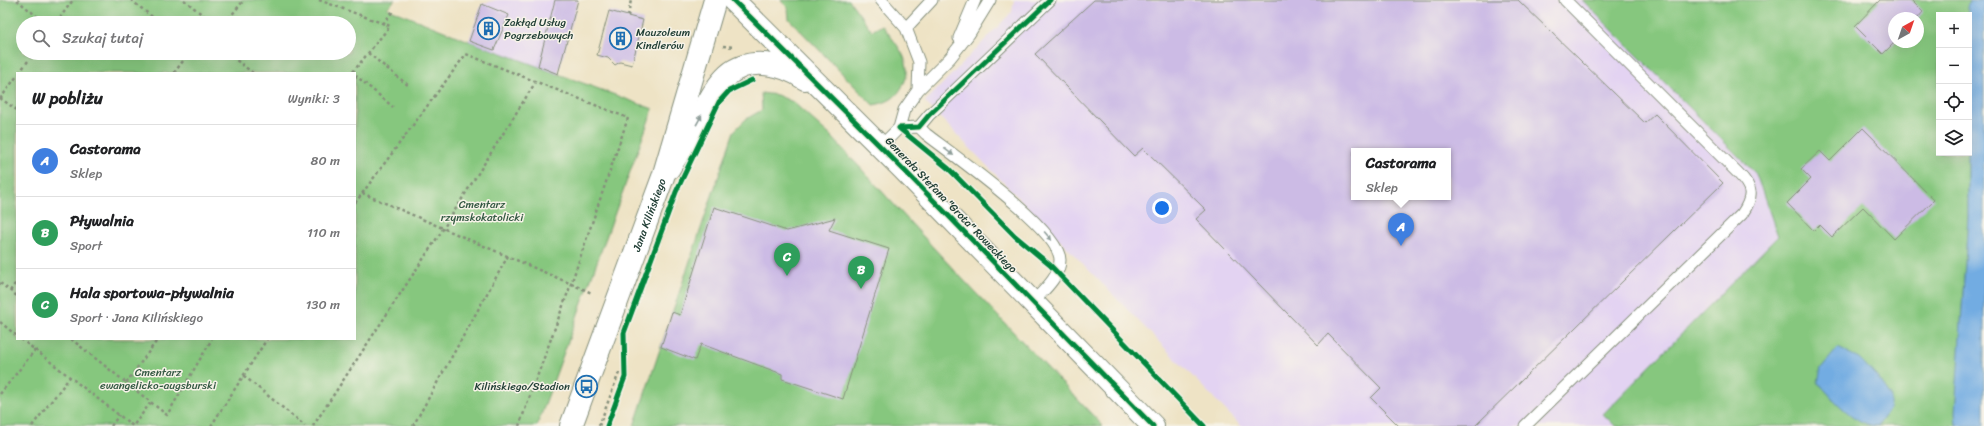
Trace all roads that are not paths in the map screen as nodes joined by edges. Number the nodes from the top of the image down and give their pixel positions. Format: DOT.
graph roads {
  1 [pos="715,0"];
  2 [pos="733,0"];
  3 [pos="932,0"];
  4 [pos="975,0"];
  5 [pos="990,0"];
  6 [pos="1050,0"];
  7 [pos="1565,0"];
  8 [pos="883,1"];
  9 [pos="906,28"];
  10 [pos="950,58"];
  11 [pos="918,90"];
  12 [pos="835,101"];
  13 [pos="919,127"];
  14 [pos="899,128"];
  15 [pos="880,147"];
  16 [pos="663,177"];
  17 [pos="1032,302"];
  18 [pos="571,426"];
  19 [pos="1153,426"];
  20 [pos="1525,426"];
  1 -- 16 [label="street, Jana Kilińskiego"];
  2 -- 12 [label="street, Generała Stefana \"Grota\" Roweckiego"];
  3 -- 9 [label="lane"];
  4 -- 10 [label="lane"];
  5 -- 10 [label="lane"];
  6 -- 13 [label="lane"];
  7 -- 20 [label="lane"];
  8 -- 9 [label="lane"];
  9 -- 11 [label="lane"];
  10 -- 11 [label="lane"];
  11 -- 14 [label="lane"];
  12 -- 15 [label="street, Generała Stefana \"Grota\" Roweckiego"];
  16 -- 12 [label="street, one-way"];
  13 -- 14 [label="lane"];
  13 -- 17 [label="lane, one-way"];
  14 -- 15 [label="lane"];
  15 -- 17 [label="street, Generała Stefana \"Grota\" Roweckiego"];
  16 -- 18 [label="street, Jana Kilińskiego"];
  17 -- 19 [label="street, Generała Stefana \"Grota\" Roweckiego"];
}
